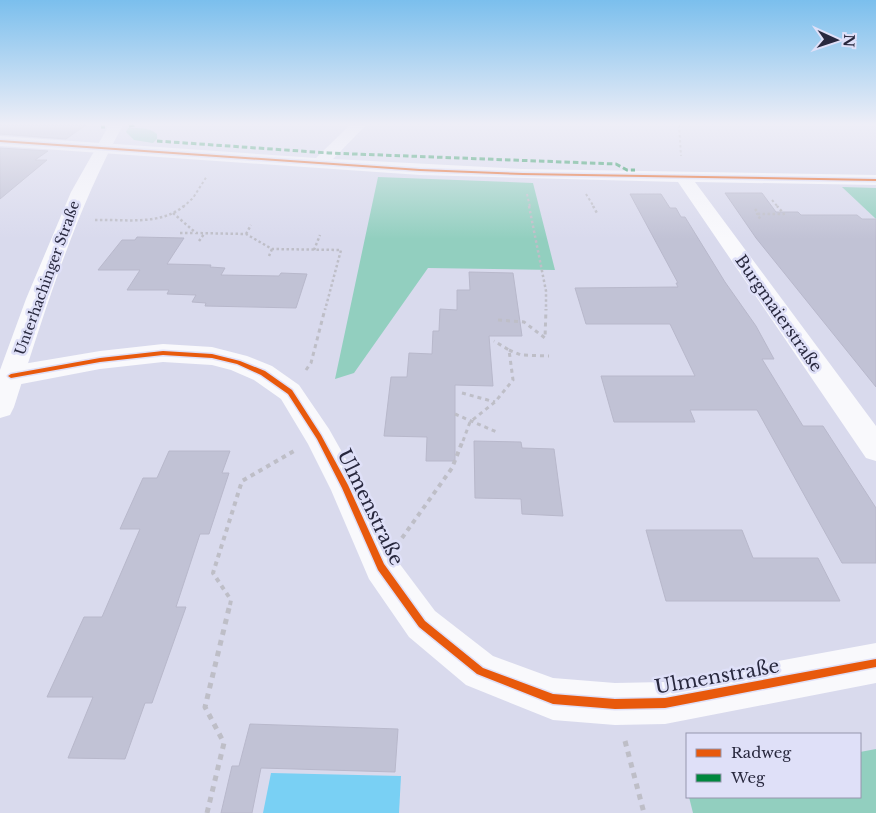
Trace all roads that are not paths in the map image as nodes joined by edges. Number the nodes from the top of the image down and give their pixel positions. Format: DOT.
graph roads {
  1 [pos="94,163"];
  2 [pos="306,163"];
  3 [pos="319,164"];
  4 [pos="683,177"];
  5 [pos="876,180"];
  6 [pos="11,376"];
  7 [pos="0,408"];
  8 [pos="876,449"];
  9 [pos="876,663"];
  1 -- 6 [label="street, Unterhachinger Straße"];
  2 -- 3 [label="street"];
  3 -- 4 [label="street"];
  4 -- 5 [label="street"];
  4 -- 8 [label="street, Burgmaierstraße"];
  6 -- 7 [label="street, Unterhachinger Straße"];
  6 -- 9 [label="street, Ulmenstraße"];
}
